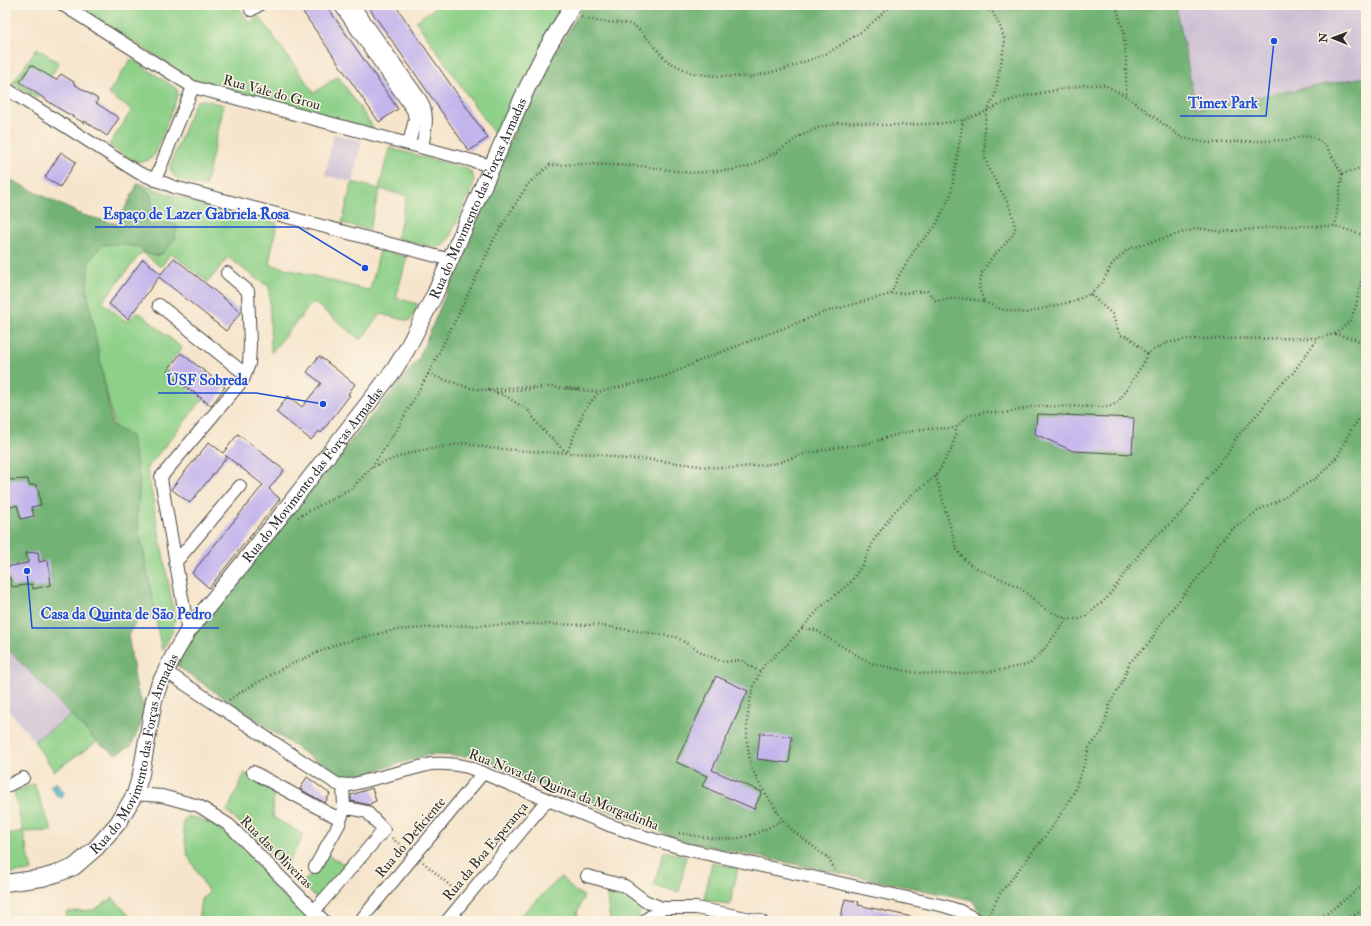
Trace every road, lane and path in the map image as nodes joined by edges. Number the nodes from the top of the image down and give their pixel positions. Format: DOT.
graph roads {
  1 [pos="63,5"];
  2 [pos="340,5"];
  3 [pos="354,5"];
  4 [pos="892,5"];
  5 [pos="980,5"];
  6 [pos="1116,6"];
  7 [pos="571,9"];
  8 [pos="193,87"];
  9 [pos="5,88"];
  10 [pos="1126,96"];
  11 [pos="987,111"];
  12 [pos="963,120"];
  13 [pos="409,144"];
  14 [pos="422,147"];
  15 [pos="1366,165"];
  16 [pos="492,166"];
  17 [pos="1342,174"];
  18 [pos="155,180"];
  19 [pos="1335,226"];
  20 [pos="1366,236"];
  21 [pos="1366,258"];
  22 [pos="451,260"];
  23 [pos="227,273"];
  24 [pos="891,294"];
  25 [pos="1090,294"];
  26 [pos="984,302"];
  27 [pos="159,305"];
  28 [pos="1335,334"];
  29 [pos="1318,338"];
  30 [pos="1366,344"];
  31 [pos="1147,354"];
  32 [pos="169,374"];
  33 [pos="245,374"];
  34 [pos="428,374"];
  35 [pos="486,390"];
  36 [pos="493,392"];
  37 [pos="599,392"];
  38 [pos="1366,410"];
  39 [pos="216,411"];
  40 [pos="956,428"];
  41 [pos="567,453"];
  42 [pos="372,467"];
  43 [pos="936,476"];
  44 [pos="240,486"];
  45 [pos="296,518"];
  46 [pos="175,563"];
  47 [pos="1068,619"];
  48 [pos="802,628"];
  49 [pos="188,631"];
  50 [pos="165,671"];
  51 [pos="760,672"];
  52 [pos="219,707"];
  53 [pos="253,772"];
  54 [pos="483,773"];
  55 [pos="23,778"];
  56 [pos="343,785"];
  57 [pos="5,787"];
  58 [pos="135,794"];
  59 [pos="547,800"];
  60 [pos="343,811"];
  61 [pos="783,820"];
  62 [pos="672,832"];
  63 [pos="315,867"];
  64 [pos="587,876"];
  65 [pos="1366,881"];
  66 [pos="5,884"];
  67 [pos="840,884"];
  68 [pos="662,908"];
  69 [pos="1366,908"];
  70 [pos="314,911"];
  71 [pos="324,921"];
  72 [pos="360,921"];
  73 [pos="446,921"];
  74 [pos="644,921"];
  75 [pos="761,921"];
  76 [pos="979,921"];
  77 [pos="986,921"];
  78 [pos="1313,921"];
  79 [pos="1344,921"];
  1 -- 8 [label="street, Rua Vale do Grou"];
  2 -- 13 [label="street"];
  3 -- 14 [label="street"];
  4 -- 7 [label="path"];
  5 -- 11 [label="path"];
  6 -- 10 [label="path"];
  7 -- 16 [label="main road, Rua do Movimento das Forças Armadas"];
  8 -- 13 [label="street, Rua Vale do Grou"];
  8 -- 18 [label="street"];
  9 -- 18 [label="street"];
  10 -- 11 [label="path"];
  10 -- 17 [label="path"];
  11 -- 12 [label="path"];
  11 -- 26 [label="path"];
  12 -- 24 [label="path"];
  12 -- 34 [label="path"];
  13 -- 14 [label="street, Rua Vale do Grou"];
  14 -- 16 [label="street, Rua Vale do Grou"];
  15 -- 17 [label="path"];
  16 -- 22 [label="main road, Rua do Movimento das Forças Armadas"];
  17 -- 19 [label="path"];
  18 -- 22 [label="street"];
  19 -- 20 [label="path"];
  19 -- 25 [label="path"];
  21 -- 28 [label="path"];
  22 -- 49 [label="main road, Rua do Movimento das Forças Armadas"];
  23 -- 33 [label="street"];
  24 -- 26 [label="path"];
  24 -- 37 [label="path"];
  25 -- 26 [label="path"];
  25 -- 31 [label="path"];
  27 -- 33 [label="street"];
  28 -- 29 [label="path"];
  28 -- 30 [label="path"];
  29 -- 31 [label="path"];
  29 -- 47 [label="path"];
  31 -- 40 [label="path"];
  32 -- 39 [label="path"];
  33 -- 39 [label="street"];
  34 -- 35 [label="path"];
  34 -- 42 [label="path"];
  35 -- 36 [label="path"];
  35 -- 37 [label="path"];
  36 -- 37 [label="path"];
  36 -- 41 [label="path"];
  37 -- 41 [label="path"];
  38 -- 77 [label="path"];
  39 -- 46 [label="street"];
  40 -- 41 [label="path"];
  40 -- 43 [label="path"];
  41 -- 42 [label="path"];
  42 -- 45 [label="path"];
  43 -- 47 [label="path"];
  43 -- 48 [label="path"];
  44 -- 46 [label="street"];
  46 -- 49 [label="street"];
  47 -- 48 [label="path"];
  48 -- 51 [label="path"];
  49 -- 50 [label="main road, Rua do Movimento das Forças Armadas"];
  50 -- 52 [label="street"];
  50 -- 58 [label="main road, Rua do Movimento das Forças Armadas"];
  51 -- 52 [label="path"];
  51 -- 61 [label="path"];
  52 -- 56 [label="street"];
  53 -- 60 [label="street"];
  54 -- 56 [label="street, Rua Nova da Quinta da Morgadinha"];
  54 -- 59 [label="street, Rua Nova da Quinta da Morgadinha"];
  54 -- 72 [label="street, Rua do Deficiente"];
  55 -- 57 [label="street"];
  56 -- 60 [label="street"];
  58 -- 66 [label="main road, Rua do Movimento das Forças Armadas"];
  58 -- 70 [label="street, Rua das Oliveiras"];
  59 -- 67 [label="street, Rua Nova da Quinta da Morgadinha"];
  59 -- 73 [label="street, Rua da Boa Esperança"];
  60 -- 63 [label="street"];
  60 -- 70 [label="street"];
  61 -- 62 [label="path"];
  61 -- 67 [label="path"];
  64 -- 68 [label="street"];
  65 -- 78 [label="path"];
  67 -- 76 [label="street, Rua Nova da Quinta da Morgadinha"];
  68 -- 74 [label="street"];
  68 -- 75 [label="street"];
  69 -- 79 [label="path"];
  70 -- 71 [label="street, Rua das Oliveiras"];
}
